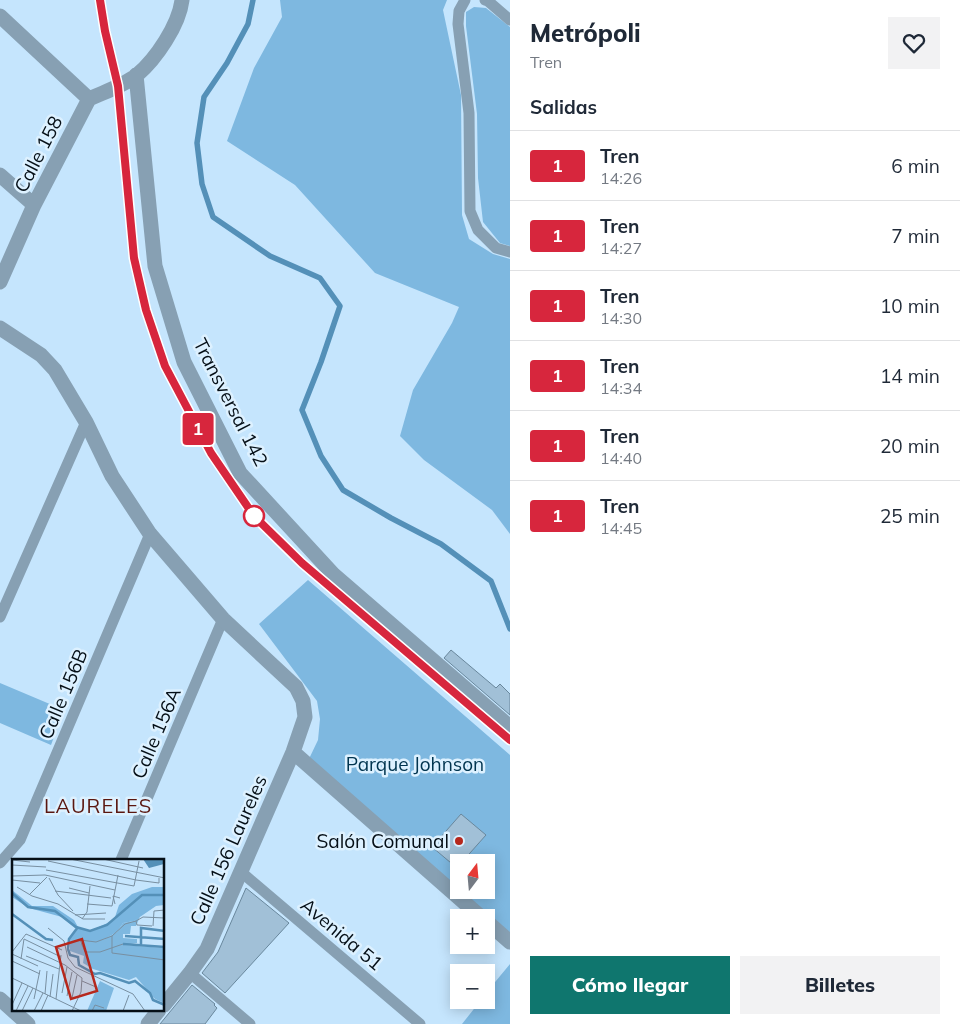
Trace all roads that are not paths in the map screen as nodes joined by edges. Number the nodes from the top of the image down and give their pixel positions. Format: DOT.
graph roads {
  1 [pos="182,0"];
  2 [pos="465,0"];
  3 [pos="485,0"];
  4 [pos="0,16"];
  5 [pos="510,20"];
  6 [pos="136,75"];
  7 [pos="88,99"];
  8 [pos="0,176"];
  9 [pos="34,205"];
  10 [pos="510,252"];
  11 [pos="0,282"];
  12 [pos="0,328"];
  13 [pos="86,422"];
  14 [pos="150,534"];
  15 [pos="0,617"];
  16 [pos="223,619"];
  17 [pos="510,727"];
  18 [pos="292,752"];
  19 [pos="121,859"];
  20 [pos="0,863"];
  21 [pos="240,871"];
  22 [pos="472,909"];
  23 [pos="495,929"];
  24 [pos="510,942"];
  25 [pos="190,973"];
  26 [pos="165,1004"];
  27 [pos="15,1012"];
  28 [pos="157,1012"];
  29 [pos="28,1024"];
  30 [pos="148,1024"];
  31 [pos="250,1024"];
  32 [pos="420,1024"];
  1 -- 6 [label="street"];
  2 -- 10 [label="lane"];
  3 -- 5 [label="lane"];
  4 -- 7 [label="street"];
  6 -- 7 [label="street"];
  6 -- 17 [label="street, Transversal 142"];
  7 -- 9 [label="street, Calle 158"];
  8 -- 9 [label="street"];
  9 -- 11 [label="street, Calle 158"];
  12 -- 13 [label="street"];
  13 -- 14 [label="street"];
  13 -- 15 [label="lane"];
  14 -- 16 [label="street"];
  14 -- 20 [label="lane, Calle 156B"];
  16 -- 18 [label="street, Calle 156 Laureles"];
  16 -- 19 [label="lane, Calle 156A"];
  18 -- 21 [label="street, Calle 156 Laureles"];
  18 -- 22 [label="street"];
  21 -- 25 [label="street, Calle 156 Laureles"];
  21 -- 32 [label="lane, Avenida 51"];
  23 -- 24 [label="street"];
  25 -- 26 [label="street, Calle 156 Laureles"];
  25 -- 31 [label="lane"];
  27 -- 29 [label="street"];
  28 -- 30 [label="street"];
}
